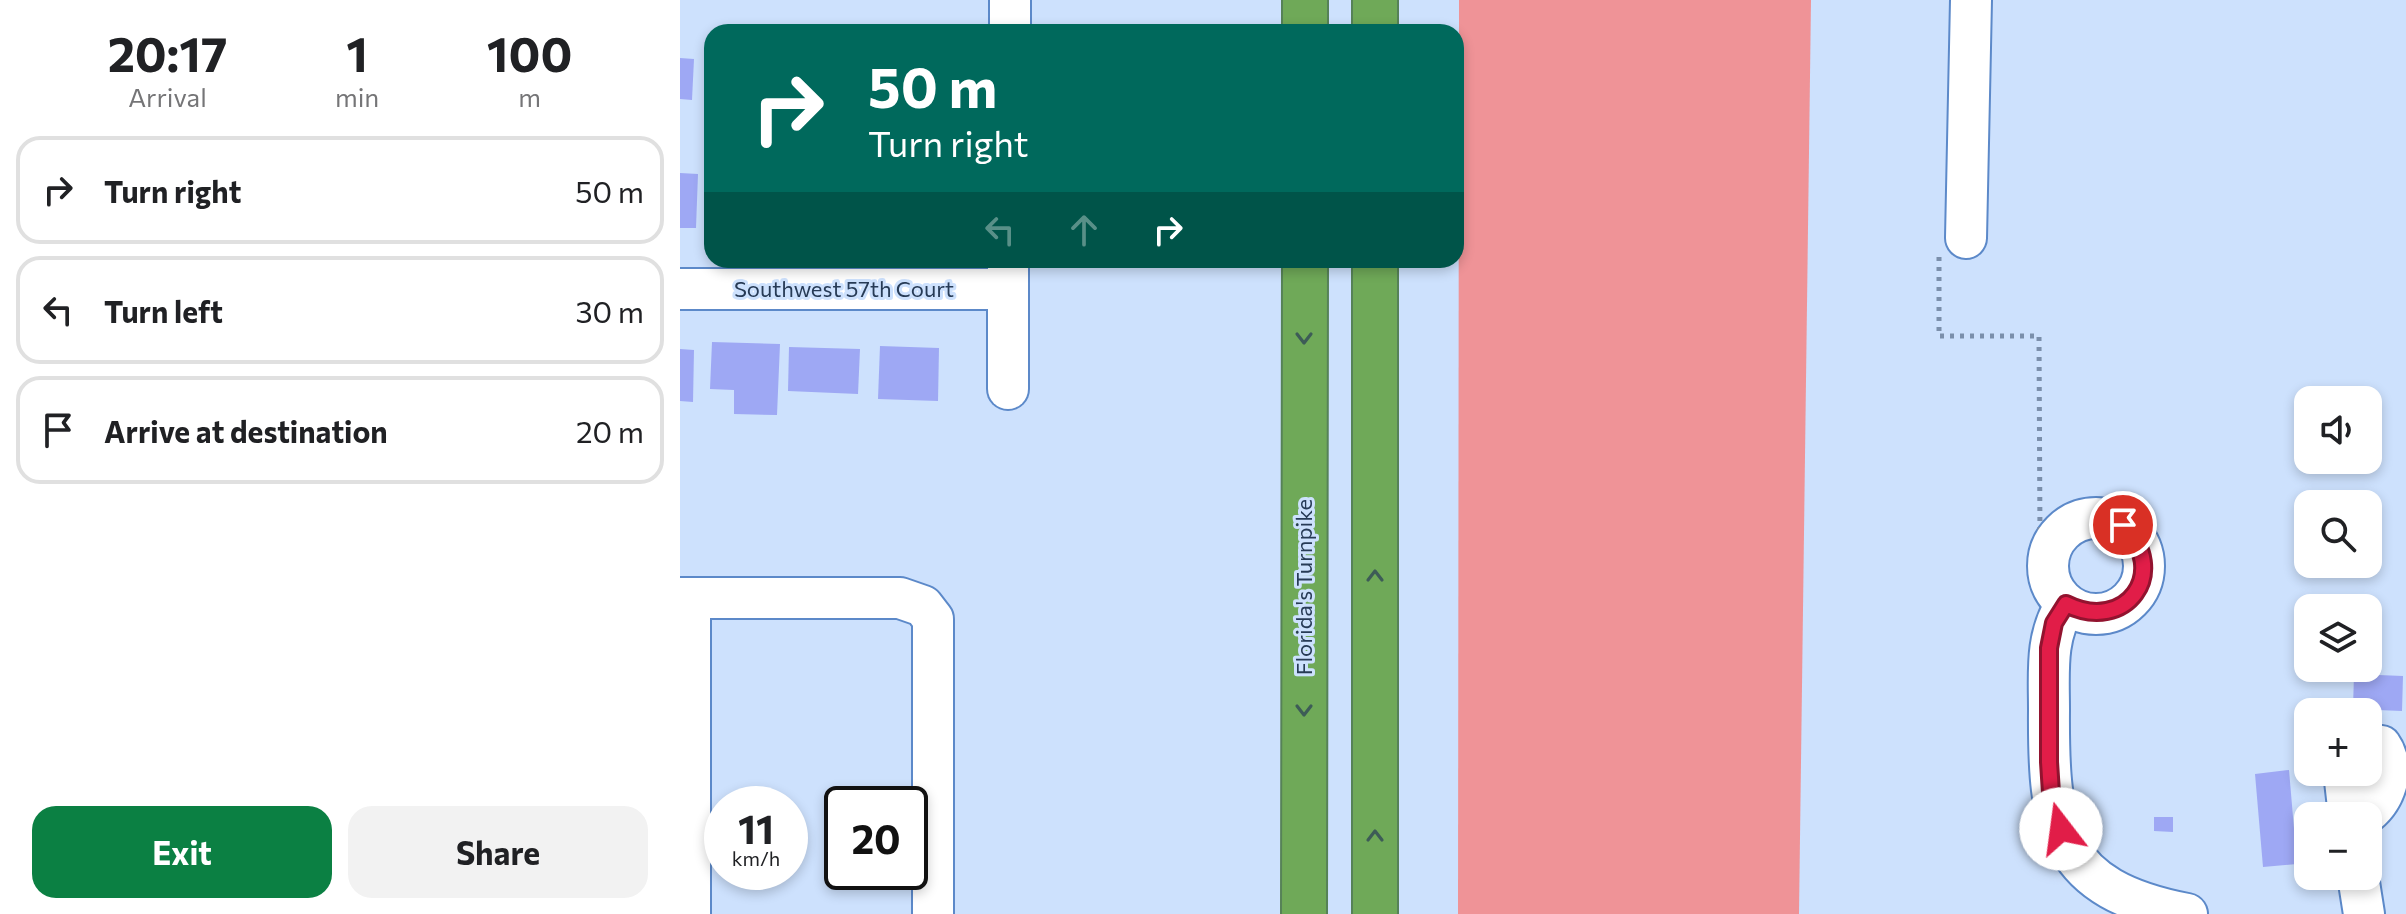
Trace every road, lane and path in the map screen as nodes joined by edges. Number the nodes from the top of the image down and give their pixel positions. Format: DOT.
graph roads {
  1 [pos="1010,0"];
  2 [pos="1305,0"];
  3 [pos="1375,0"];
  4 [pos="1971,0"];
  5 [pos="1010,24"];
  6 [pos="1305,24"];
  7 [pos="1375,24"];
  8 [pos="1953,245"];
  9 [pos="1305,268"];
  10 [pos="1375,268"];
  11 [pos="1008,274"];
  12 [pos="680,289"];
  13 [pos="1008,389"];
  14 [pos="2047,564"];
  15 [pos="685,598"];
  16 [pos="2066,604"];
  17 [pos="2382,748"];
  18 [pos="2375,802"];
  19 [pos="2360,890"];
  20 [pos="690,914"];
  21 [pos="933,914"];
  22 [pos="1304,914"];
  23 [pos="1375,914"];
  24 [pos="2187,914"];
  25 [pos="2364,914"];
  1 -- 5 [label="street"];
  2 -- 6 [label="highway"];
  3 -- 7 [label="highway"];
  4 -- 8 [label="street"];
  8 -- 14 [label="path"];
  9 -- 22 [label="highway, Florida's Turnpike, one-way"];
  23 -- 10 [label="highway, one-way"];
  11 -- 12 [label="street, Southwest 57th Court"];
  11 -- 13 [label="street"];
  14 -- 16 [label="street"];
  14 -- 16 [label="street"];
  15 -- 20 [label="street"];
  15 -- 21 [label="street"];
  16 -- 24 [label="street"];
  17 -- 18 [label="street"];
  19 -- 25 [label="street"];
}
